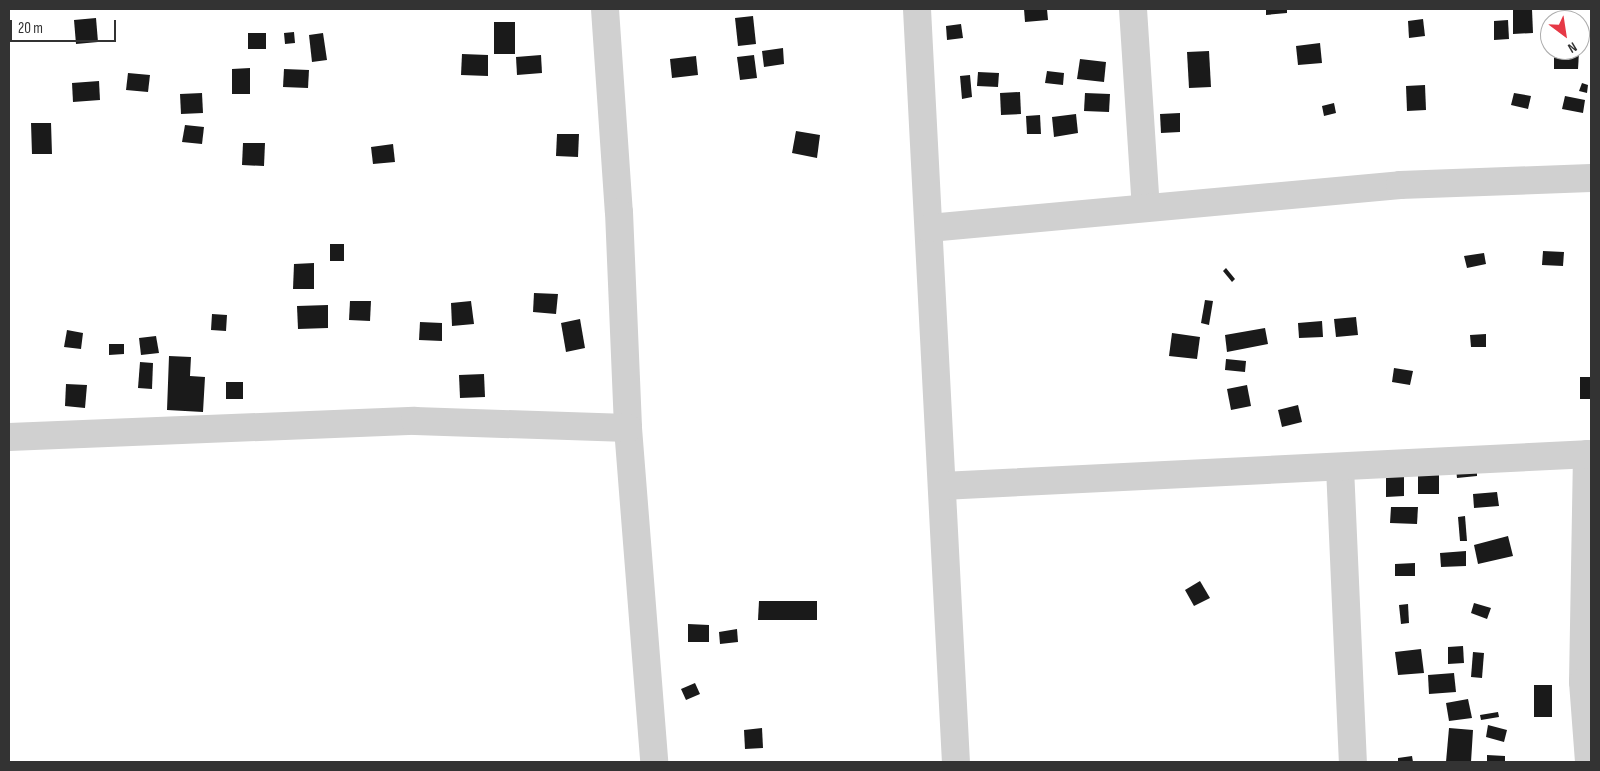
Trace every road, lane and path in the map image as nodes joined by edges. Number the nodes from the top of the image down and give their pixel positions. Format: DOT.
graph roads {
  1 [pos="605,9"];
  2 [pos="917,9"];
  3 [pos="1133,9"];
  4 [pos="1591,178"];
  5 [pos="1146,208"];
  6 [pos="929,228"];
  7 [pos="628,428"];
  8 [pos="9,437"];
  9 [pos="1589,454"];
  10 [pos="1340,467"];
  11 [pos="942,486"];
  12 [pos="654,762"];
  13 [pos="956,762"];
  14 [pos="1353,762"];
  15 [pos="1589,762"];
  1 -- 7 [label="street"];
  2 -- 6 [label="street"];
  3 -- 5 [label="street"];
  4 -- 5 [label="street"];
  5 -- 6 [label="street"];
  6 -- 11 [label="street"];
  7 -- 8 [label="street"];
  7 -- 12 [label="street"];
  9 -- 10 [label="street"];
  9 -- 15 [label="street"];
  10 -- 11 [label="street"];
  10 -- 14 [label="street"];
  11 -- 13 [label="street"];
}
